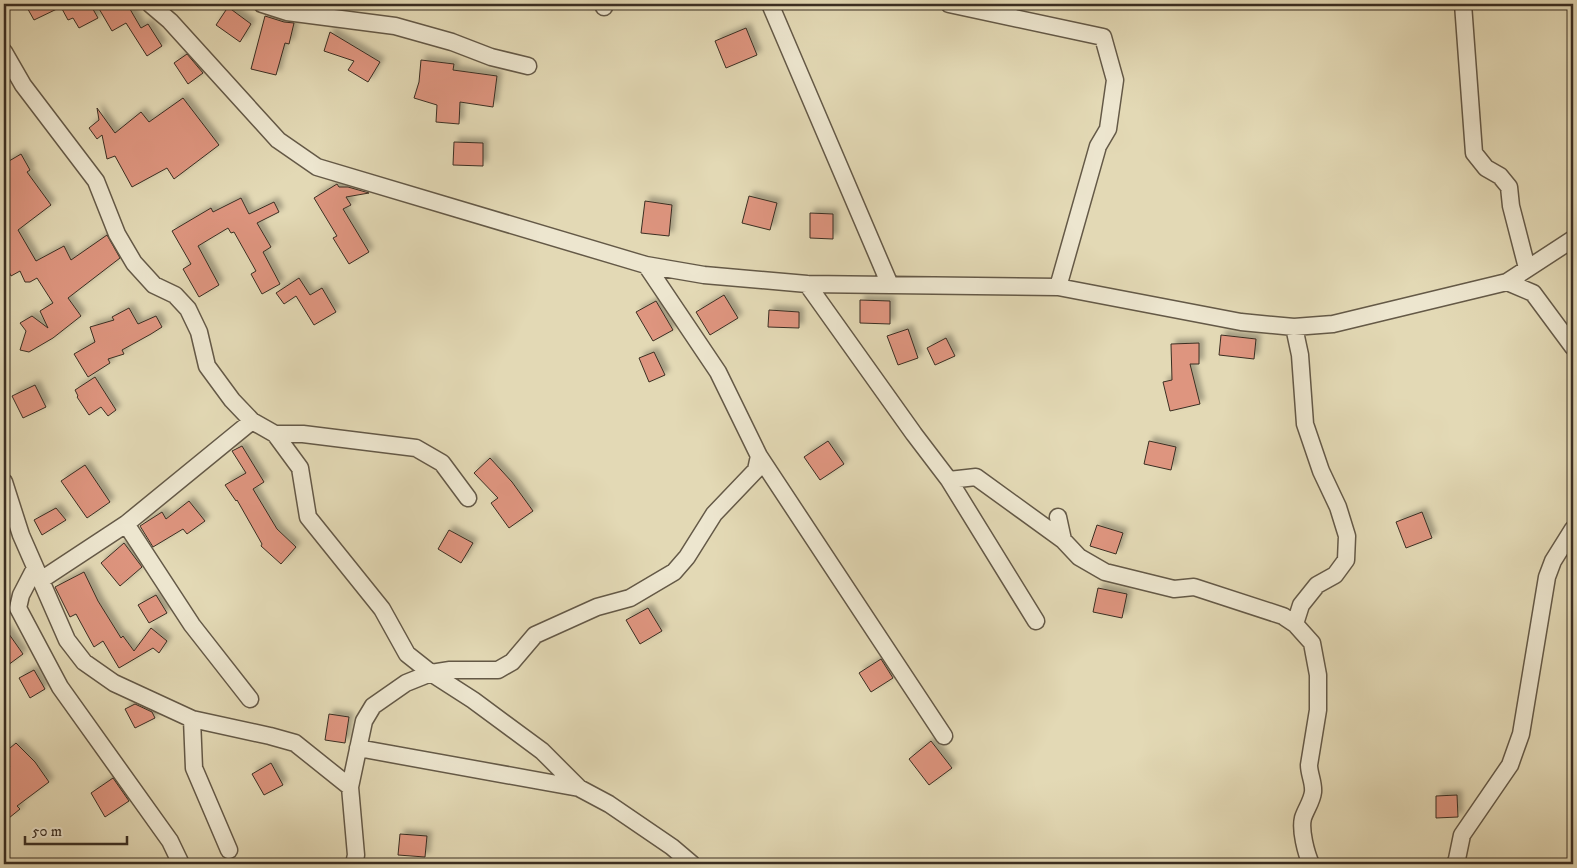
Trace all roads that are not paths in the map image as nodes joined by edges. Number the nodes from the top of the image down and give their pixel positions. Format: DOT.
graph roads {
  1 [pos="150,4"];
  2 [pos="262,4"];
  3 [pos="770,4"];
  4 [pos="949,4"];
  5 [pos="1464,4"];
  6 [pos="4,52"];
  7 [pos="528,66"];
  8 [pos="1573,239"];
  9 [pos="646,265"];
  10 [pos="1527,268"];
  11 [pos="1507,282"];
  12 [pos="807,284"];
  13 [pos="890,285"];
  14 [pos="1058,287"];
  15 [pos="1294,327"];
  16 [pos="1573,347"];
  17 [pos="252,421"];
  18 [pos="275,434"];
  19 [pos="758,456"];
  20 [pos="949,480"];
  21 [pos="4,482"];
  22 [pos="468,498"];
  23 [pos="1058,517"];
  24 [pos="126,524"];
  25 [pos="1573,529"];
  26 [pos="1063,540"];
  27 [pos="38,574"];
  28 [pos="1036,621"];
  29 [pos="1295,624"];
  30 [pos="431,673"];
  31 [pos="250,699"];
  32 [pos="192,719"];
  33 [pos="944,736"];
  34 [pos="358,748"];
  35 [pos="350,787"];
  36 [pos="578,788"];
  37 [pos="230,850"];
  38 [pos="181,864"];
  39 [pos="354,864"];
  40 [pos="692,864"];
  41 [pos="1311,864"];
  42 [pos="1454,864"];
  1 -- 9 [label="street"];
  2 -- 7 [label="street"];
  3 -- 13 [label="street"];
  4 -- 14 [label="street"];
  5 -- 10 [label="street"];
  6 -- 17 [label="street"];
  8 -- 10 [label="street"];
  9 -- 12 [label="street"];
  9 -- 19 [label="street"];
  10 -- 11 [label="street"];
  11 -- 15 [label="street"];
  11 -- 16 [label="street"];
  12 -- 13 [label="street"];
  12 -- 20 [label="street"];
  13 -- 14 [label="street"];
  14 -- 15 [label="street"];
  15 -- 29 [label="street"];
  17 -- 18 [label="street"];
  17 -- 24 [label="street"];
  18 -- 22 [label="street"];
  18 -- 30 [label="street"];
  19 -- 30 [label="street"];
  19 -- 33 [label="street"];
  20 -- 26 [label="street"];
  20 -- 28 [label="street"];
  21 -- 27 [label="street"];
  23 -- 26 [label="street"];
  24 -- 27 [label="street"];
  24 -- 31 [label="street"];
  25 -- 42 [label="street"];
  26 -- 29 [label="street"];
  27 -- 32 [label="street"];
  27 -- 38 [label="street"];
  29 -- 41 [label="street"];
  30 -- 34 [label="street"];
  30 -- 36 [label="street"];
  32 -- 35 [label="street"];
  32 -- 37 [label="street"];
  34 -- 35 [label="street"];
  34 -- 36 [label="street"];
  35 -- 39 [label="street"];
  36 -- 40 [label="street"];
}
